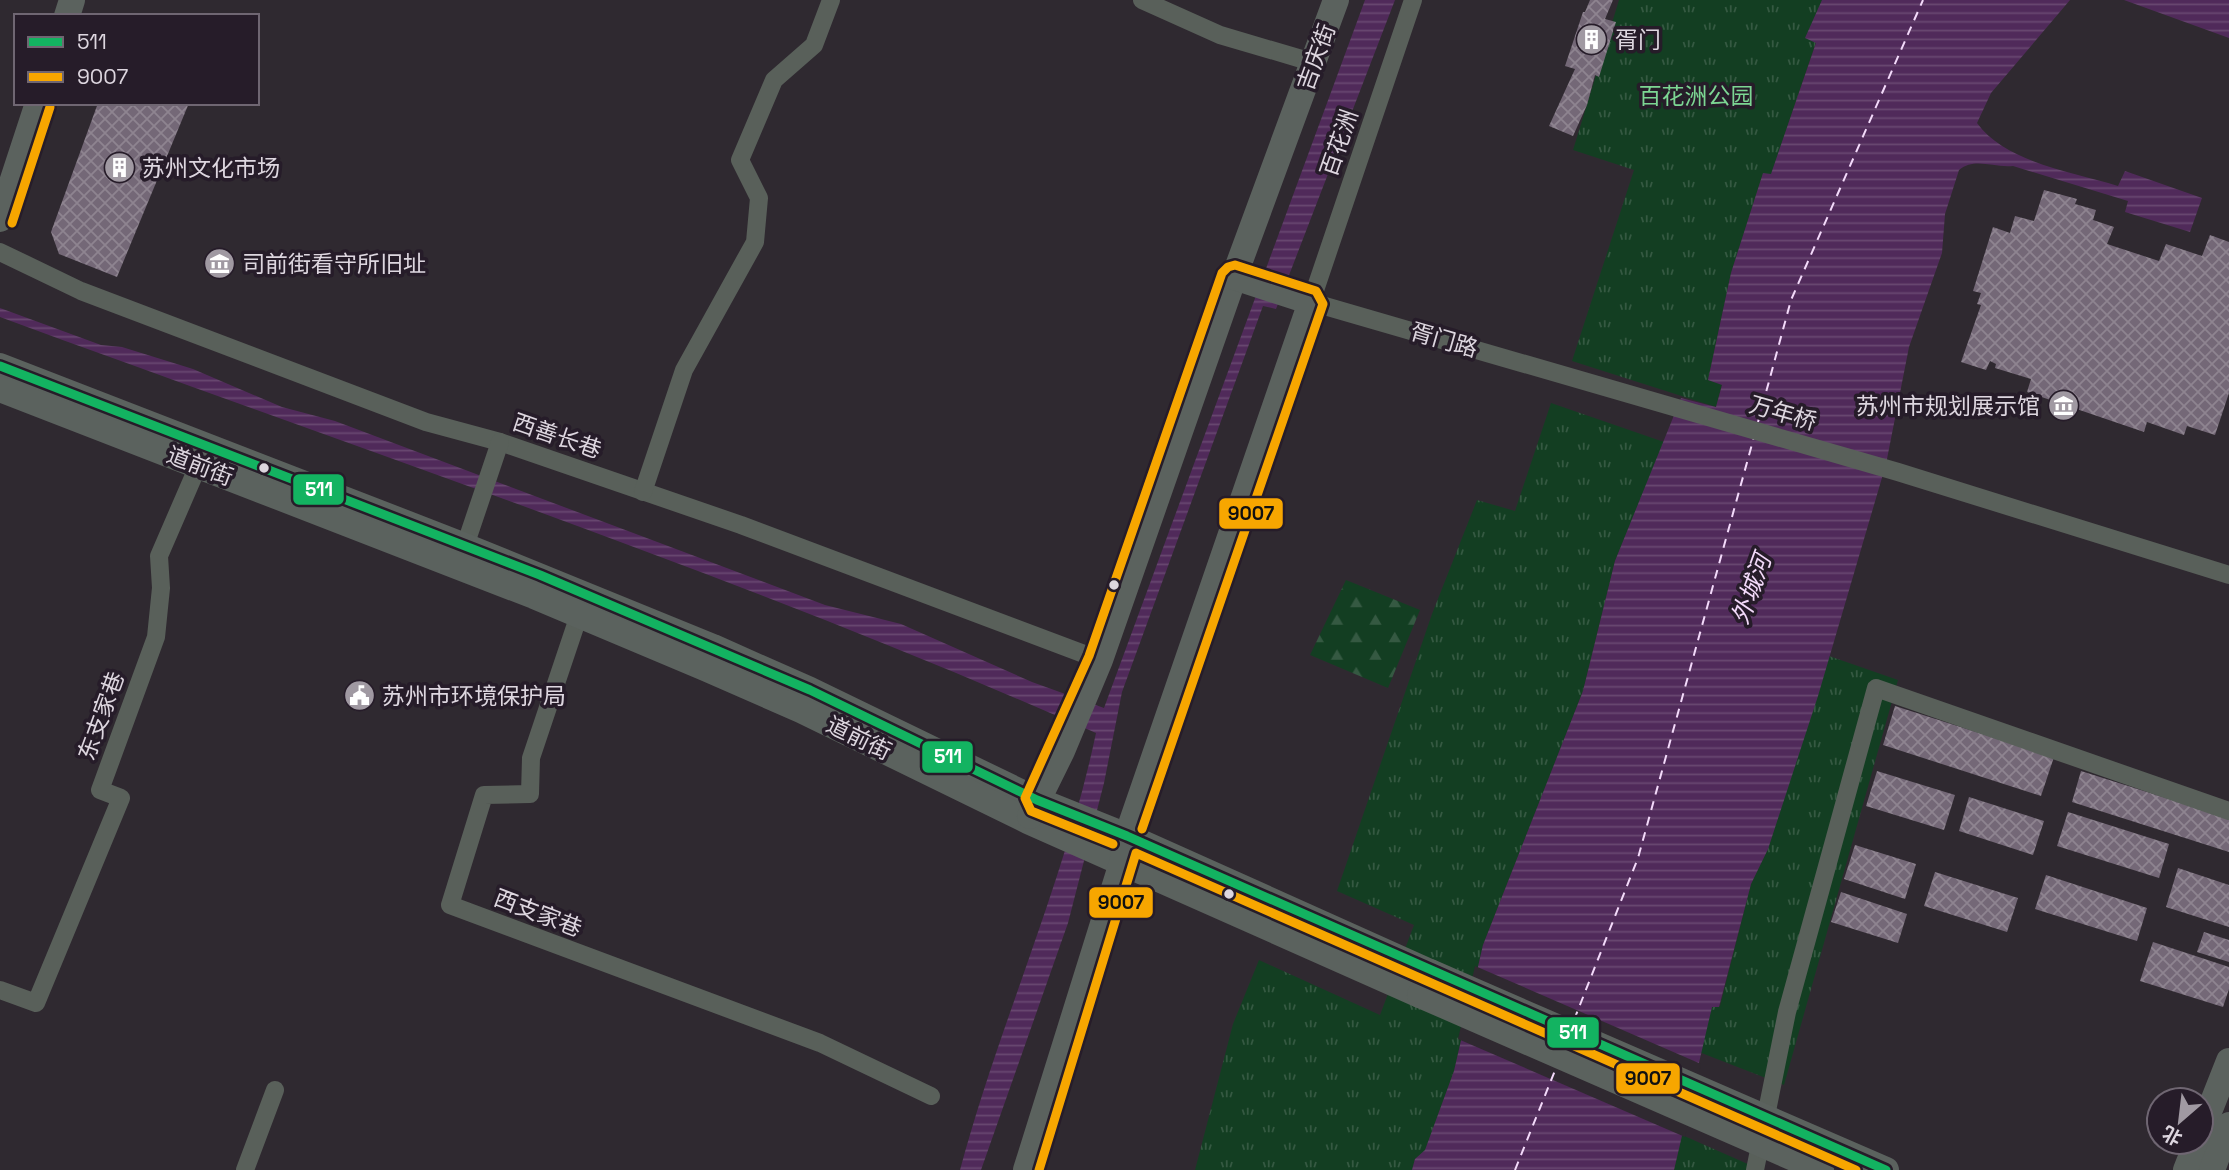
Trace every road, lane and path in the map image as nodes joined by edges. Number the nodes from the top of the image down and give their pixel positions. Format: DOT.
graph roads {
  1 [pos="831,0"];
  2 [pos="1142,0"];
  3 [pos="1336,0"];
  4 [pos="1413,0"];
  5 [pos="1315,63"];
  6 [pos="37,105"];
  7 [pos="0,219"];
  8 [pos="0,253"];
  9 [pos="1239,279"];
  10 [pos="1302,298"];
  11 [pos="0,366"];
  12 [pos="0,389"];
  13 [pos="1655,401"];
  14 [pos="500,442"];
  15 [pos="198,466"];
  16 [pos="643,492"];
  17 [pos="465,546"];
  18 [pos="2229,575"];
  19 [pos="579,615"];
  20 [pos="1100,660"];
  21 [pos="1033,811"];
  22 [pos="2229,811"];
  23 [pos="1109,838"];
  24 [pos="1122,863"];
  25 [pos="1425,984"];
  26 [pos="0,990"];
  27 [pos="2229,1060"];
  28 [pos="275,1090"];
  29 [pos="931,1096"];
  30 [pos="2215,1096"];
  31 [pos="2229,1125"];
  32 [pos="245,1170"];
  33 [pos="1026,1170"];
  34 [pos="1755,1170"];
  35 [pos="1821,1170"];
  36 [pos="1886,1170"];
  37 [pos="2212,1170"];
  1 -- 16 [label="street"];
  2 -- 5 [label="street"];
  3 -- 5 [label="main road, 吉庆街"];
  4 -- 10 [label="street, 百花洲"];
  5 -- 9 [label="main road, 吉庆街"];
  6 -- 7 [label="main road"];
  8 -- 14 [label="street, 西善长巷"];
  9 -- 10 [label="main road, 胥门路"];
  9 -- 20 [label="main road, 吉庆街"];
  10 -- 13 [label="street, 胥门路"];
  10 -- 23 [label="main road"];
  11 -- 17 [label="main road, 道前街"];
  12 -- 15 [label="main road, 道前街"];
  13 -- 18 [label="street, 万年桥"];
  14 -- 16 [label="street, 西善长巷"];
  14 -- 17 [label="street"];
  15 -- 19 [label="main road, 道前街"];
  15 -- 26 [label="street, 东支家巷"];
  16 -- 20 [label="street, 西善长巷"];
  17 -- 21 [label="main road, 道前街"];
  19 -- 21 [label="main road, 道前街"];
  19 -- 29 [label="street, 西支家巷"];
  20 -- 21 [label="main road, 吉庆街"];
  21 -- 23 [label="main road, 道前街"];
  22 -- 34 [label="street"];
  23 -- 24 [label="main road"];
  23 -- 25 [label="main road, 道前街"];
  24 -- 25 [label="main road, 道前街"];
  24 -- 33 [label="main road"];
  25 -- 35 [label="main road, 道前街, bridge"];
  25 -- 36 [label="main road, 道前街, bridge"];
  27 -- 30 [label="main road"];
  28 -- 32 [label="street"];
  31 -- 37 [label="main road"];
}
